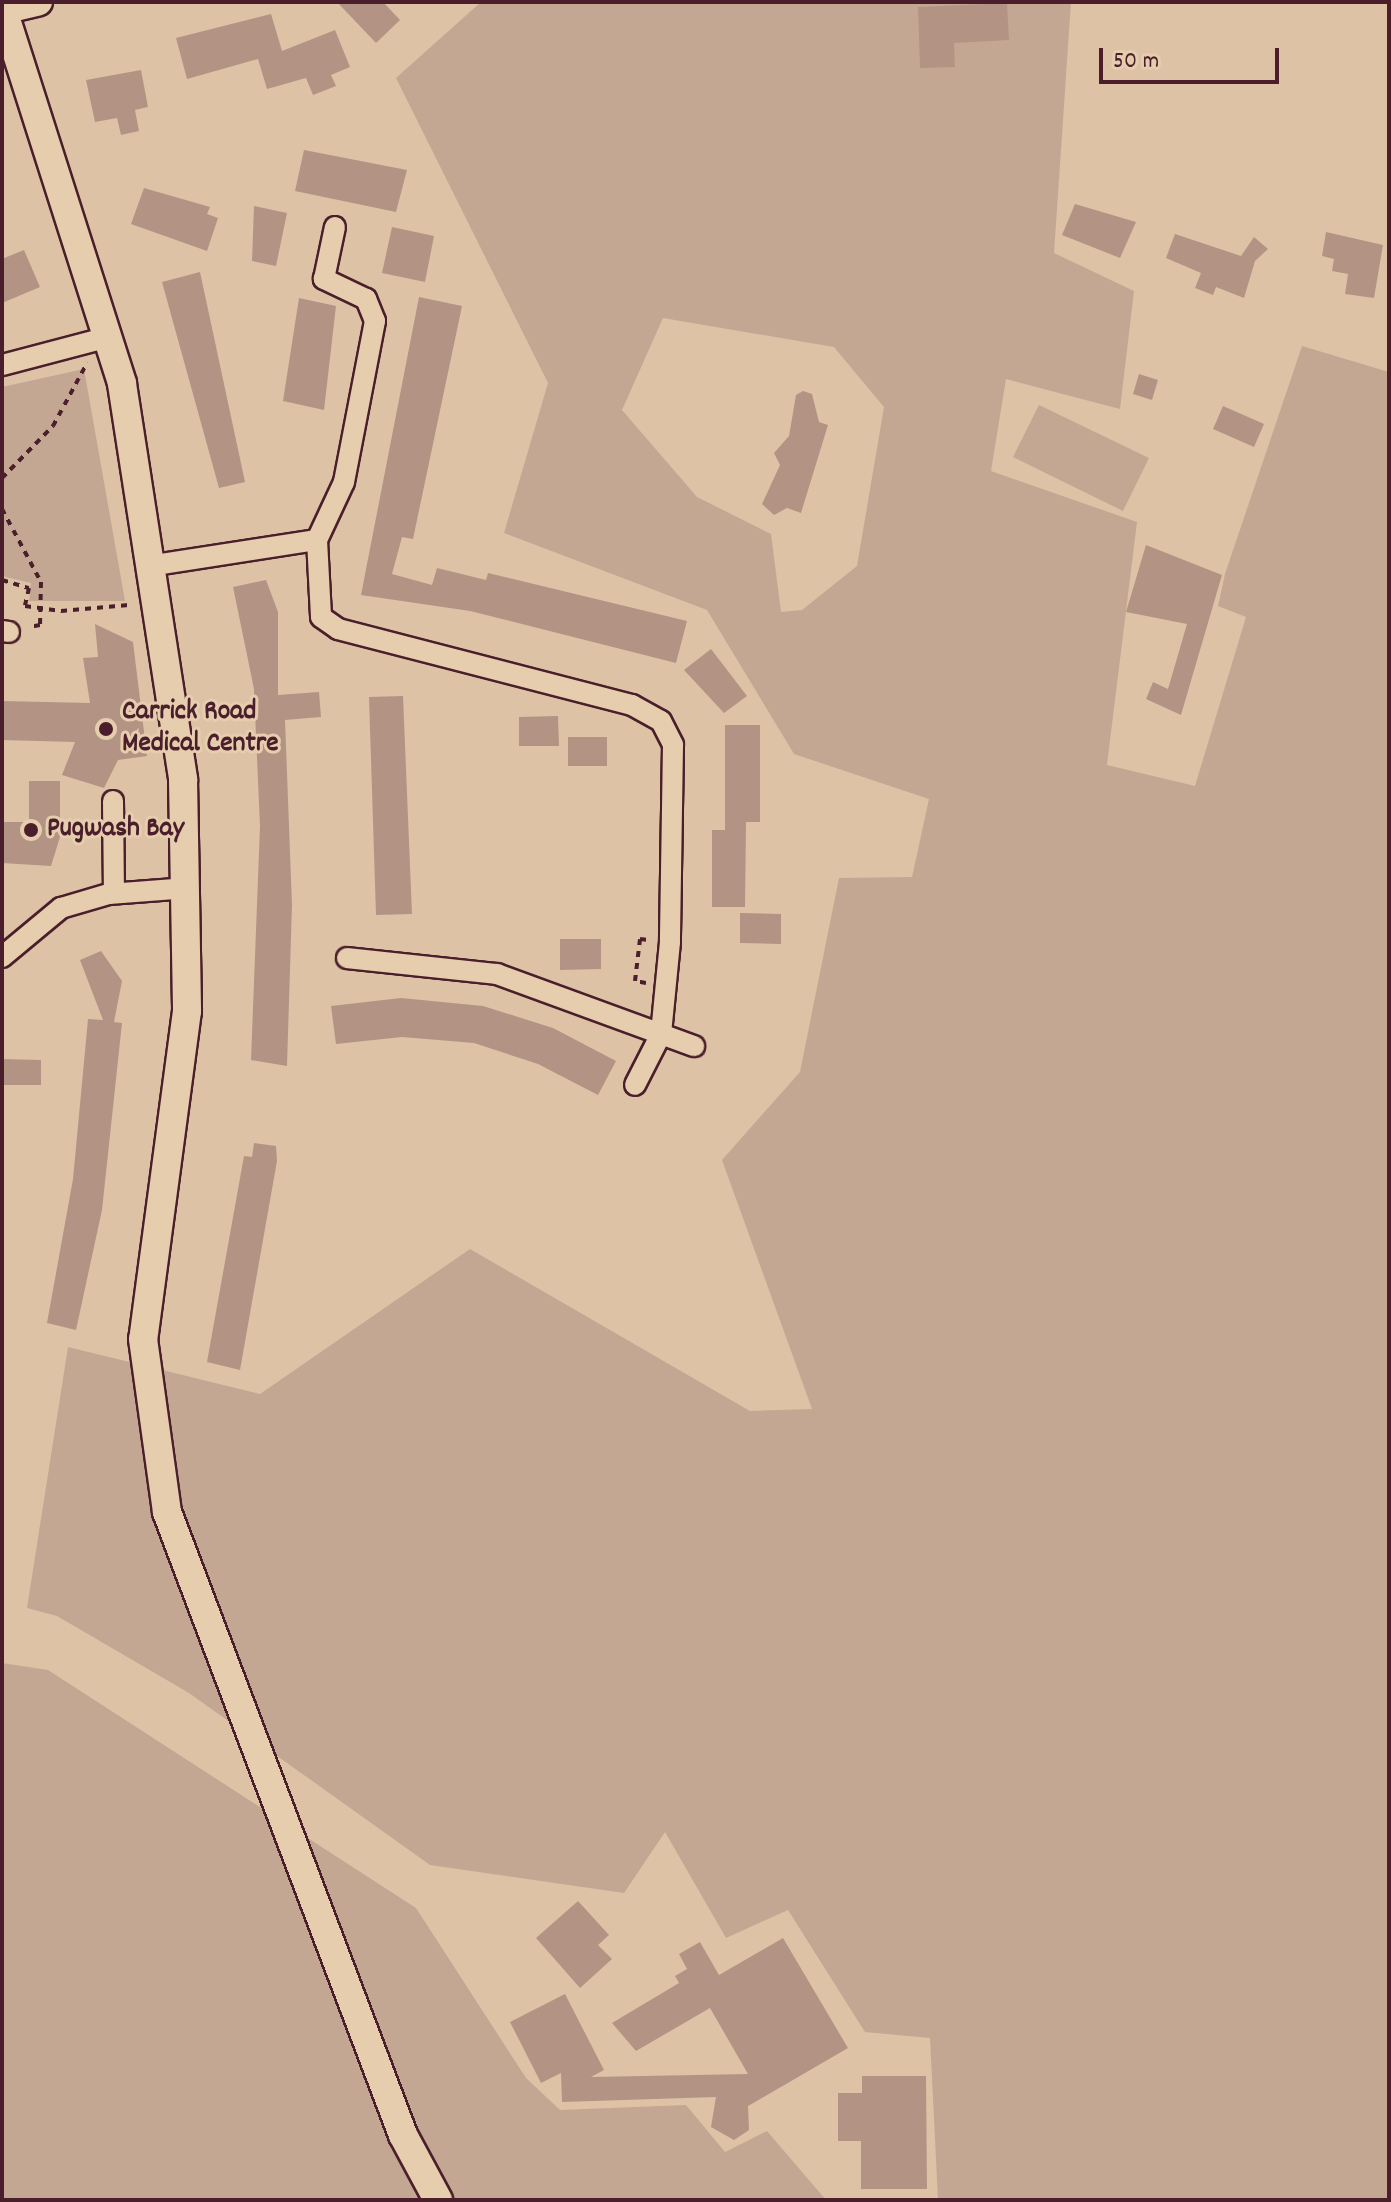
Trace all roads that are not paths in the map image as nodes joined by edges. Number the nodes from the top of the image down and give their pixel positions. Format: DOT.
graph roads {
  1 [pos="38,2"];
  2 [pos="2,10"];
  3 [pos="335,227"];
  4 [pos="99,340"];
  5 [pos="2,365"];
  6 [pos="317,540"];
  7 [pos="155,565"];
  8 [pos="113,801"];
  9 [pos="188,888"];
  10 [pos="114,893"];
  11 [pos="2,957"];
  12 [pos="347,958"];
  13 [pos="661,1034"];
  14 [pos="694,1046"];
  15 [pos="635,1085"];
  16 [pos="438,2200"];
  1 -- 2 [label="street"];
  2 -- 4 [label="street"];
  3 -- 6 [label="street"];
  4 -- 5 [label="street"];
  4 -- 7 [label="street"];
  6 -- 7 [label="street"];
  6 -- 13 [label="street"];
  7 -- 9 [label="street"];
  8 -- 10 [label="street"];
  9 -- 10 [label="street"];
  9 -- 16 [label="street"];
  10 -- 11 [label="street"];
  12 -- 13 [label="street"];
  13 -- 14 [label="street"];
  13 -- 15 [label="street"];
}
